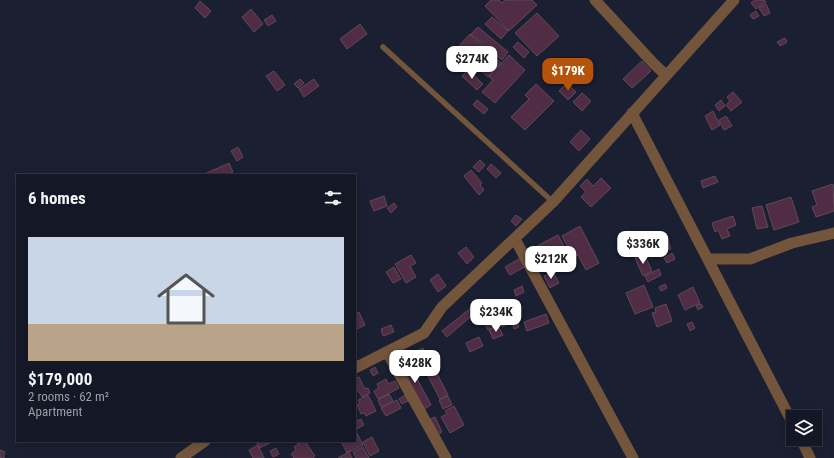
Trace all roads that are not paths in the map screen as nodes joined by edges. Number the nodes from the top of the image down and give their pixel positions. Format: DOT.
graph roads {
  1 [pos="595,0"];
  2 [pos="734,0"];
  3 [pos="383,47"];
  4 [pos="666,75"];
  5 [pos="632,113"];
  6 [pos="553,202"];
  7 [pos="834,233"];
  8 [pos="515,239"];
  9 [pos="708,259"];
  10 [pos="387,352"];
  11 [pos="356,368"];
  12 [pos="786,410"];
  13 [pos="204,442"];
  14 [pos="804,446"];
  15 [pos="182,458"];
  16 [pos="446,458"];
  17 [pos="633,458"];
  18 [pos="810,458"];
  1 -- 4 [label="street"];
  2 -- 4 [label="street"];
  3 -- 6 [label="lane"];
  4 -- 5 [label="street"];
  5 -- 6 [label="street"];
  5 -- 9 [label="street"];
  6 -- 8 [label="street"];
  7 -- 9 [label="street"];
  8 -- 10 [label="street"];
  8 -- 17 [label="street"];
  9 -- 12 [label="street"];
  10 -- 11 [label="street"];
  10 -- 16 [label="street"];
  13 -- 15 [label="street"];
  14 -- 18 [label="street"];
}
